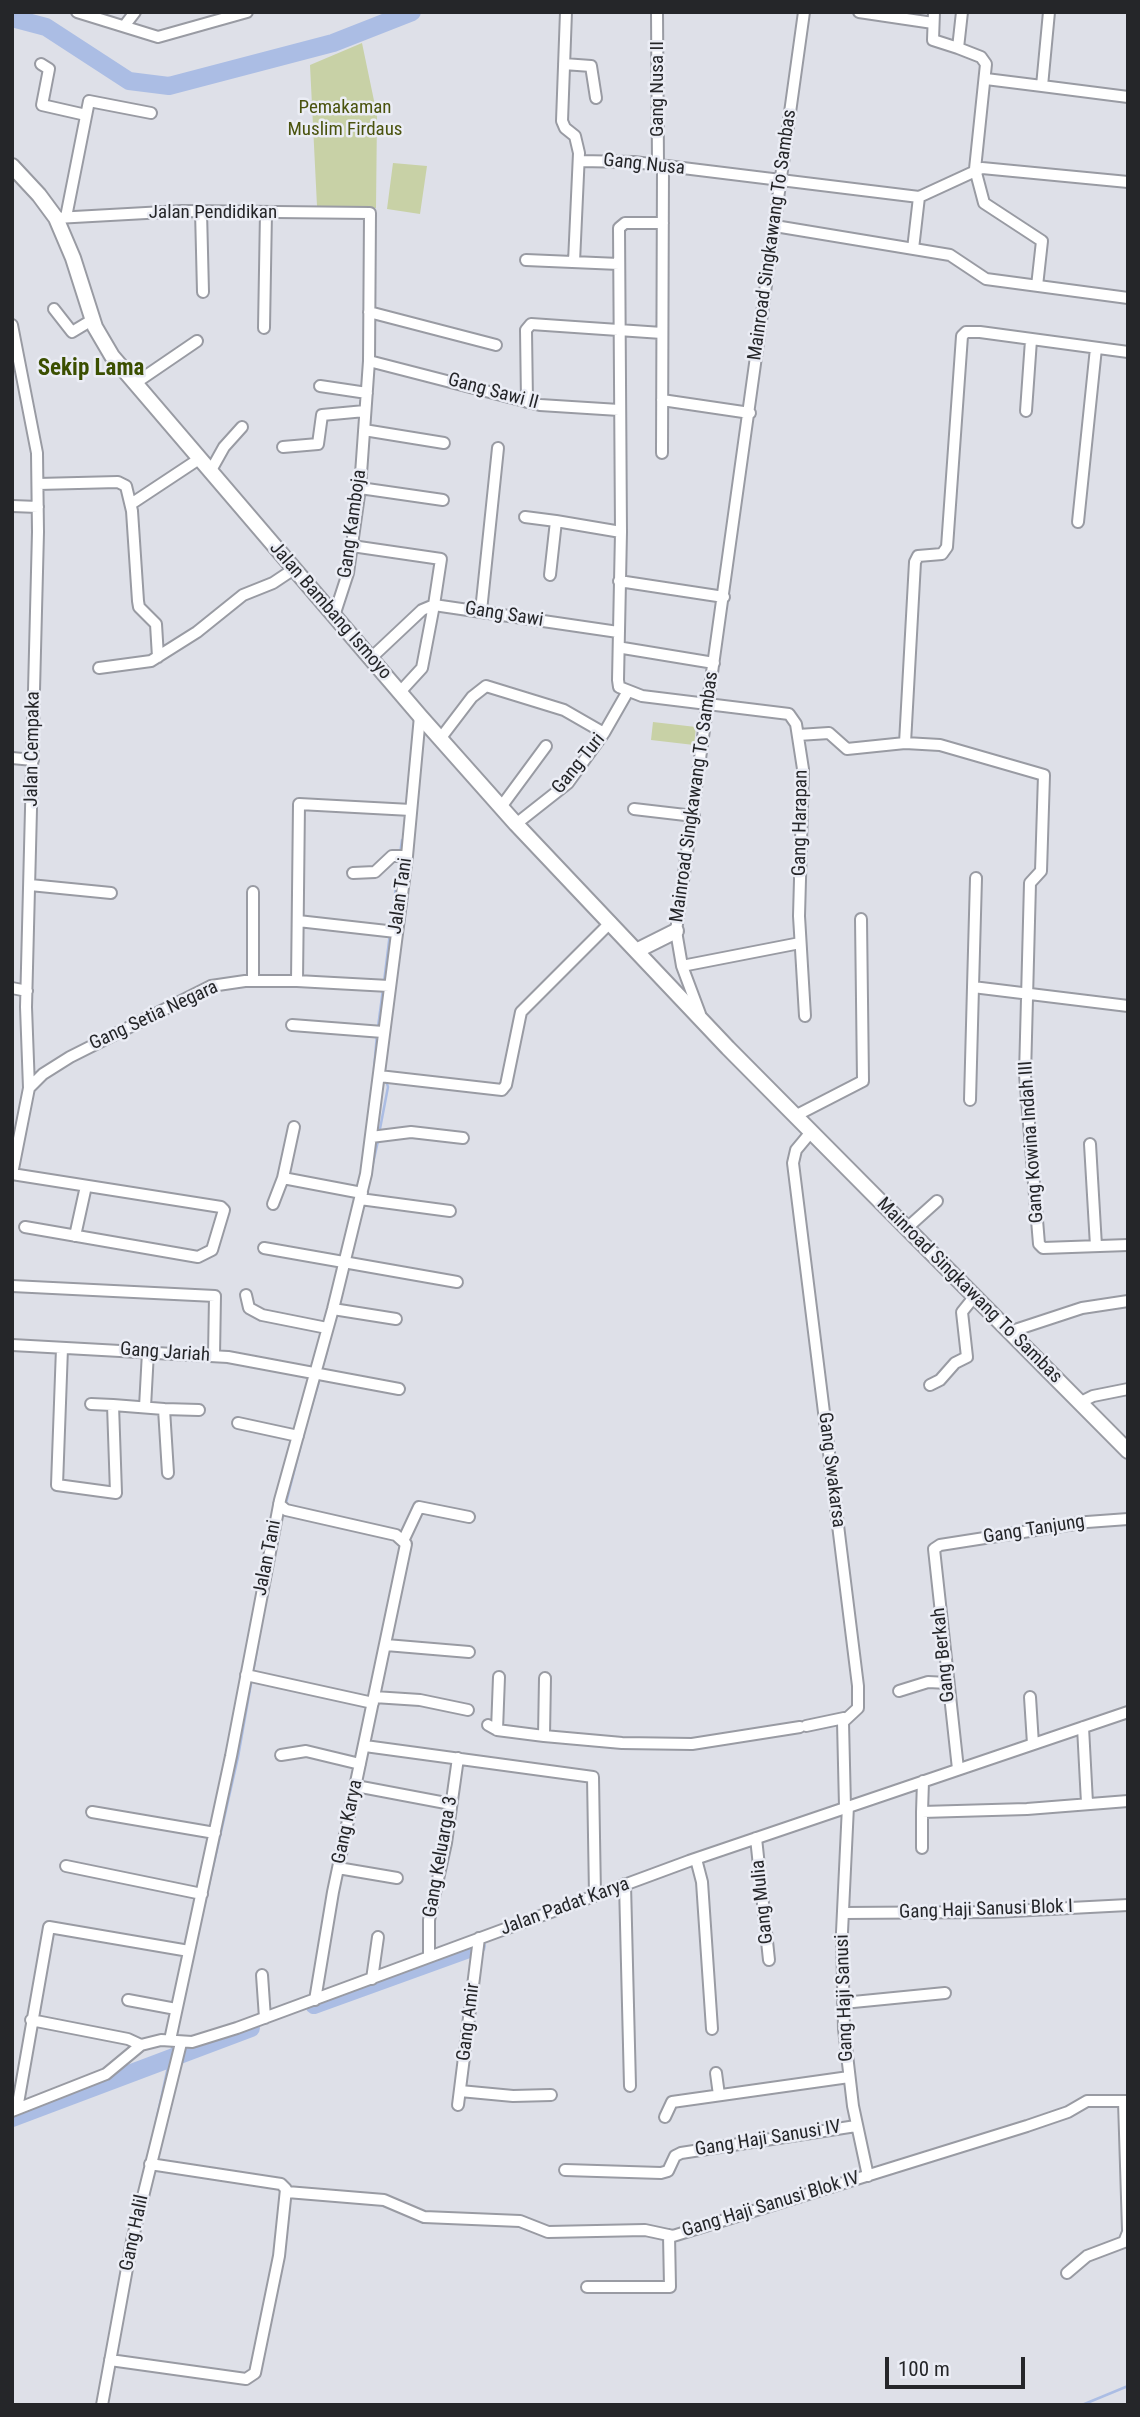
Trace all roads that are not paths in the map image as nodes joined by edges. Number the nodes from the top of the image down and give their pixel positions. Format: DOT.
graph roads {
  1 [pos="77,12"];
  2 [pos="135,12"];
  3 [pos="247,12"];
  4 [pos="566,12"];
  5 [pos="657,12"];
  6 [pos="804,12"];
  7 [pos="859,12"];
  8 [pos="962,12"];
  9 [pos="1049,12"];
  10 [pos="933,18"];
  11 [pos="125,25"];
  12 [pos="958,48"];
  13 [pos="41,64"];
  14 [pos="564,64"];
  15 [pos="986,79"];
  16 [pos="1042,86"];
  17 [pos="1128,97"];
  18 [pos="596,98"];
  19 [pos="151,113"];
  20 [pos="86,115"];
  21 [pos="579,161"];
  22 [pos="12,166"];
  23 [pos="661,166"];
  24 [pos="975,169"];
  25 [pos="781,180"];
  26 [pos="1128,182"];
  27 [pos="919,197"];
  28 [pos="201,211"];
  29 [pos="266,212"];
  30 [pos="61,218"];
  31 [pos="663,223"];
  32 [pos="775,226"];
  33 [pos="913,249"];
  34 [pos="526,260"];
  35 [pos="574,262"];
  36 [pos="619,264"];
  37 [pos="1037,286"];
  38 [pos="203,292"];
  39 [pos="1128,298"];
  40 [pos="54,309"];
  41 [pos="369,312"];
  42 [pos="12,325"];
  43 [pos="83,326"];
  44 [pos="264,328"];
  45 [pos="617,328"];
  46 [pos="662,332"];
  47 [pos="1031,340"];
  48 [pos="197,341"];
  49 [pos="496,345"];
  50 [pos="1096,348"];
  51 [pos="1128,352"];
  52 [pos="369,360"];
  53 [pos="134,384"];
  54 [pos="320,386"];
  55 [pos="367,393"];
  56 [pos="13,396"];
  57 [pos="26,396"];
  58 [pos="662,400"];
  59 [pos="527,402"];
  60 [pos="619,410"];
  61 [pos="365,411"];
  62 [pos="1026,411"];
  63 [pos="750,413"];
  64 [pos="242,427"];
  65 [pos="364,430"];
  66 [pos="444,443"];
  67 [pos="283,447"];
  68 [pos="498,448"];
  69 [pos="662,453"];
  70 [pos="192,464"];
  71 [pos="210,472"];
  72 [pos="38,484"];
  73 [pos="360,488"];
  74 [pos="443,500"];
  75 [pos="131,504"];
  76 [pos="12,506"];
  77 [pos="38,507"];
  78 [pos="525,517"];
  79 [pos="556,522"];
  80 [pos="1078,522"];
  81 [pos="621,532"];
  82 [pos="352,546"];
  83 [pos="289,573"];
  84 [pos="550,575"];
  85 [pos="620,581"];
  86 [pos="724,597"];
  87 [pos="433,605"];
  88 [pos="481,611"];
  89 [pos="334,616"];
  90 [pos="618,632"];
  91 [pos="623,648"];
  92 [pos="158,657"];
  93 [pos="371,658"];
  94 [pos="714,663"];
  95 [pos="99,668"];
  96 [pos="628,691"];
  97 [pos="400,692"];
  98 [pos="709,706"];
  99 [pos="419,721"];
  100 [pos="604,733"];
  101 [pos="798,735"];
  102 [pos="440,739"];
  103 [pos="905,743"];
  104 [pos="546,746"];
  105 [pos="12,758"];
  106 [pos="33,760"];
  107 [pos="501,807"];
  108 [pos="411,810"];
  109 [pos="634,810"];
  110 [pos="694,816"];
  111 [pos="516,824"];
  112 [pos="402,855"];
  113 [pos="353,873"];
  114 [pos="976,878"];
  115 [pos="35,885"];
  116 [pos="253,892"];
  117 [pos="111,893"];
  118 [pos="861,919"];
  119 [pos="298,921"];
  120 [pos="611,922"];
  121 [pos="390,931"];
  122 [pos="677,932"];
  123 [pos="800,943"];
  124 [pos="638,950"];
  125 [pos="682,966"];
  126 [pos="253,981"];
  127 [pos="297,981"];
  128 [pos="383,985"];
  129 [pos="973,987"];
  130 [pos="12,988"];
  131 [pos="27,991"];
  132 [pos="1028,991"];
  133 [pos="1128,1006"];
  134 [pos="804,1016"];
  135 [pos="702,1020"];
  136 [pos="292,1025"];
  137 [pos="383,1032"];
  138 [pos="382,1077"];
  139 [pos="29,1088"];
  140 [pos="970,1100"];
  141 [pos="794,1115"];
  142 [pos="294,1127"];
  143 [pos="372,1137"];
  144 [pos="807,1137"];
  145 [pos="463,1138"];
  146 [pos="1090,1144"];
  147 [pos="12,1174"];
  148 [pos="283,1178"];
  149 [pos="86,1185"];
  150 [pos="361,1196"];
  151 [pos="937,1201"];
  152 [pos="273,1204"];
  153 [pos="450,1211"];
  154 [pos="25,1227"];
  155 [pos="907,1228"];
  156 [pos="75,1236"];
  157 [pos="1128,1245"];
  158 [pos="1096,1246"];
  159 [pos="264,1248"];
  160 [pos="349,1264"];
  161 [pos="457,1282"];
  162 [pos="12,1286"];
  163 [pos="246,1295"];
  164 [pos="1128,1301"];
  165 [pos="969,1303"];
  166 [pos="336,1310"];
  167 [pos="396,1319"];
  168 [pos="327,1328"];
  169 [pos="1009,1332"];
  170 [pos="12,1345"];
  171 [pos="62,1348"];
  172 [pos="148,1352"];
  173 [pos="214,1356"];
  174 [pos="319,1373"];
  175 [pos="930,1385"];
  176 [pos="399,1389"];
  177 [pos="1128,1389"];
  178 [pos="1081,1402"];
  179 [pos="90,1404"];
  180 [pos="113,1405"];
  181 [pos="145,1407"];
  182 [pos="164,1409"];
  183 [pos="199,1410"];
  184 [pos="238,1423"];
  185 [pos="298,1436"];
  186 [pos="1128,1451"];
  187 [pos="168,1473"];
  188 [pos="283,1506"];
  189 [pos="469,1517"];
  190 [pos="1128,1519"];
  191 [pos="404,1539"];
  192 [pos="940,1545"];
  193 [pos="386,1645"];
  194 [pos="469,1652"];
  195 [pos="252,1677"];
  196 [pos="499,1677"];
  197 [pos="545,1678"];
  198 [pos="948,1683"];
  199 [pos="899,1691"];
  200 [pos="1030,1697"];
  201 [pos="374,1700"];
  202 [pos="468,1710"];
  203 [pos="1128,1712"];
  204 [pos="844,1718"];
  205 [pos="1083,1727"];
  206 [pos="544,1736"];
  207 [pos="1033,1744"];
  208 [pos="365,1746"];
  209 [pos="281,1755"];
  210 [pos="458,1758"];
  211 [pos="360,1764"];
  212 [pos="958,1769"];
  213 [pos="923,1784"];
  214 [pos="356,1786"];
  215 [pos="1128,1801"];
  216 [pos="1087,1803"];
  217 [pos="451,1804"];
  218 [pos="847,1810"];
  219 [pos="92,1812"];
  220 [pos="922,1812"];
  221 [pos="215,1833"];
  222 [pos="756,1841"];
  223 [pos="922,1848"];
  224 [pos="697,1864"];
  225 [pos="66,1866"];
  226 [pos="338,1868"];
  227 [pos="397,1878"];
  228 [pos="625,1889"];
  229 [pos="202,1894"];
  230 [pos="595,1895"];
  231 [pos="1128,1905"];
  232 [pos="843,1913"];
  233 [pos="378,1937"];
  234 [pos="479,1938"];
  235 [pos="189,1951"];
  236 [pos="429,1957"];
  237 [pos="769,1960"];
  238 [pos="262,1975"];
  239 [pos="372,1979"];
  240 [pos="945,1993"];
  241 [pos="128,2000"];
  242 [pos="315,2000"];
  243 [pos="843,2003"];
  244 [pos="176,2009"];
  245 [pos="265,2018"];
  246 [pos="31,2020"];
  247 [pos="712,2029"];
  248 [pos="176,2043"];
  249 [pos="141,2045"];
  250 [pos="176,2062"];
  251 [pos="716,2073"];
  252 [pos="849,2077"];
  253 [pos="630,2086"];
  254 [pos="460,2091"];
  255 [pos="551,2095"];
  256 [pos="719,2095"];
  257 [pos="1126,2101"];
  258 [pos="457,2105"];
  259 [pos="14,2110"];
  260 [pos="665,2117"];
  261 [pos="856,2126"];
  262 [pos="149,2164"];
  263 [pos="565,2170"];
  264 [pos="868,2176"];
  265 [pos="287,2192"];
  266 [pos="1128,2231"];
  267 [pos="669,2235"];
  268 [pos="1067,2273"];
  269 [pos="587,2287"];
  270 [pos="110,2360"];
  271 [pos="102,2405"];
  1 -- 11 [label="street"];
  2 -- 11 [label="street"];
  3 -- 11 [label="street"];
  4 -- 14 [label="street, Gang Nusa"];
  5 -- 23 [label="street, Gang Nusa II"];
  6 -- 25 [label="street, Mainroad Singkawang To Sambas"];
  7 -- 10 [label="street"];
  8 -- 12 [label="street"];
  9 -- 16 [label="street"];
  10 -- 12 [label="street"];
  12 -- 15 [label="street"];
  13 -- 20 [label="street"];
  14 -- 18 [label="street"];
  14 -- 21 [label="street, Gang Nusa"];
  15 -- 16 [label="street"];
  15 -- 24 [label="street"];
  16 -- 17 [label="street"];
  19 -- 20 [label="street"];
  20 -- 30 [label="street"];
  21 -- 23 [label="street, Gang Nusa"];
  21 -- 35 [label="street"];
  22 -- 30 [label="main road, Jalan Bambang Ismoyo"];
  23 -- 25 [label="street, Gang Nusa"];
  23 -- 31 [label="street, Gang Nusa II"];
  24 -- 26 [label="street"];
  24 -- 27 [label="street"];
  24 -- 37 [label="street"];
  25 -- 27 [label="street, Gang Nusa"];
  25 -- 32 [label="street, Mainroad Singkawang To Sambas"];
  27 -- 33 [label="street"];
  28 -- 29 [label="street, Jalan Pendidikan"];
  28 -- 30 [label="street, Jalan Pendidikan"];
  28 -- 38 [label="street"];
  29 -- 41 [label="street, Jalan Pendidikan"];
  29 -- 44 [label="street"];
  30 -- 43 [label="main road, Jalan Bambang Ismoyo"];
  31 -- 36 [label="street"];
  31 -- 46 [label="street, Gang Nusa II"];
  32 -- 33 [label="street"];
  32 -- 63 [label="street, Mainroad Singkawang To Sambas"];
  33 -- 37 [label="street"];
  34 -- 35 [label="street"];
  35 -- 36 [label="street"];
  36 -- 45 [label="street"];
  37 -- 39 [label="street"];
  40 -- 43 [label="street"];
  41 -- 49 [label="street"];
  41 -- 52 [label="street"];
  42 -- 57 [label="street, Jalan Cempaka"];
  43 -- 53 [label="main road, Jalan Bambang Ismoyo"];
  45 -- 46 [label="street"];
  45 -- 59 [label="street"];
  45 -- 60 [label="street"];
  46 -- 58 [label="street, Gang Nusa II"];
  47 -- 50 [label="street"];
  47 -- 62 [label="street"];
  47 -- 103 [label="street"];
  48 -- 53 [label="street"];
  50 -- 51 [label="street"];
  50 -- 80 [label="street"];
  52 -- 55 [label="street, Gang Kamboja"];
  52 -- 59 [label="street, Gang Sawi II"];
  53 -- 70 [label="main road, Jalan Bambang Ismoyo"];
  54 -- 55 [label="street"];
  55 -- 61 [label="street, Gang Kamboja"];
  56 -- 57 [label="street"];
  57 -- 72 [label="street, Jalan Cempaka"];
  58 -- 63 [label="street"];
  58 -- 69 [label="street, Gang Nusa II"];
  59 -- 60 [label="street, Gang Sawi II"];
  60 -- 81 [label="street"];
  61 -- 65 [label="street, Gang Kamboja"];
  61 -- 67 [label="street"];
  63 -- 86 [label="street, Mainroad Singkawang To Sambas"];
  64 -- 71 [label="street"];
  65 -- 66 [label="street"];
  65 -- 73 [label="street, Gang Kamboja"];
  68 -- 88 [label="street"];
  70 -- 71 [label="main road, Jalan Bambang Ismoyo"];
  70 -- 75 [label="street"];
  71 -- 83 [label="main road, Jalan Bambang Ismoyo"];
  72 -- 75 [label="street"];
  72 -- 77 [label="street, Jalan Cempaka"];
  73 -- 74 [label="street"];
  73 -- 82 [label="street, Gang Kamboja"];
  75 -- 92 [label="street"];
  76 -- 77 [label="street"];
  77 -- 106 [label="street, Jalan Cempaka"];
  78 -- 79 [label="street"];
  79 -- 81 [label="street"];
  79 -- 84 [label="street"];
  81 -- 85 [label="street"];
  82 -- 87 [label="street"];
  82 -- 89 [label="street, Gang Kamboja"];
  83 -- 89 [label="main road, Jalan Bambang Ismoyo"];
  83 -- 92 [label="street"];
  85 -- 86 [label="street"];
  85 -- 90 [label="street"];
  86 -- 94 [label="street, Mainroad Singkawang To Sambas"];
  87 -- 88 [label="street, Gang Sawi"];
  87 -- 93 [label="street"];
  87 -- 97 [label="street"];
  88 -- 90 [label="street, Gang Sawi"];
  89 -- 93 [label="main road, Jalan Bambang Ismoyo"];
  90 -- 96 [label="street"];
  91 -- 94 [label="street"];
  92 -- 95 [label="street"];
  93 -- 97 [label="main road, Jalan Bambang Ismoyo"];
  94 -- 98 [label="street, Mainroad Singkawang To Sambas"];
  96 -- 98 [label="street"];
  96 -- 100 [label="street, Gang Turi"];
  97 -- 99 [label="main road, Jalan Bambang Ismoyo"];
  98 -- 101 [label="street"];
  98 -- 110 [label="street, Mainroad Singkawang To Sambas"];
  99 -- 102 [label="main road, Jalan Bambang Ismoyo"];
  99 -- 108 [label="street, Jalan Tani"];
  100 -- 102 [label="street"];
  100 -- 111 [label="street, Gang Turi"];
  101 -- 103 [label="street"];
  101 -- 123 [label="street, Gang Harapan"];
  102 -- 107 [label="main road, Jalan Bambang Ismoyo"];
  103 -- 132 [label="street"];
  104 -- 107 [label="street"];
  105 -- 106 [label="street"];
  106 -- 115 [label="street, Jalan Cempaka"];
  107 -- 111 [label="main road, Jalan Bambang Ismoyo"];
  108 -- 112 [label="street, Jalan Tani"];
  108 -- 119 [label="street"];
  109 -- 110 [label="street"];
  110 -- 122 [label="street, Mainroad Singkawang To Sambas"];
  111 -- 120 [label="main road, Jalan Bambang Ismoyo"];
  112 -- 113 [label="street"];
  112 -- 121 [label="street, Jalan Tani"];
  114 -- 129 [label="street"];
  115 -- 117 [label="street"];
  115 -- 131 [label="street, Jalan Cempaka"];
  116 -- 126 [label="street"];
  118 -- 141 [label="street"];
  119 -- 121 [label="street"];
  119 -- 127 [label="street"];
  120 -- 124 [label="main road, Jalan Bambang Ismoyo"];
  120 -- 138 [label="street"];
  121 -- 128 [label="street, Jalan Tani"];
  122 -- 124 [label="main road"];
  122 -- 125 [label="street, Mainroad Singkawang To Sambas"];
  123 -- 125 [label="street"];
  123 -- 134 [label="street, Gang Harapan"];
  124 -- 135 [label="main road, Jalan Bambang Ismoyo"];
  125 -- 135 [label="street, Mainroad Singkawang To Sambas"];
  126 -- 127 [label="street, Gang Setia Negara"];
  126 -- 139 [label="street, Gang Setia Negara"];
  127 -- 128 [label="street, Gang Setia Negara"];
  128 -- 137 [label="street, Jalan Tani"];
  129 -- 132 [label="street"];
  129 -- 140 [label="street"];
  130 -- 131 [label="street"];
  131 -- 139 [label="street, Jalan Cempaka"];
  132 -- 133 [label="street"];
  132 -- 158 [label="street, Gang Kowina Indah III"];
  135 -- 141 [label="main road, Mainroad Singkawang To Sambas"];
  136 -- 137 [label="street"];
  137 -- 138 [label="street, Jalan Tani"];
  138 -- 143 [label="street, Jalan Tani"];
  139 -- 147 [label="street, Jalan Cempaka"];
  141 -- 144 [label="main road, Mainroad Singkawang To Sambas"];
  142 -- 148 [label="street"];
  143 -- 145 [label="street"];
  143 -- 150 [label="street, Jalan Tani"];
  144 -- 155 [label="main road, Mainroad Singkawang To Sambas"];
  144 -- 204 [label="street, Gang Swakarsa"];
  146 -- 158 [label="street"];
  147 -- 149 [label="street"];
  148 -- 150 [label="street"];
  148 -- 152 [label="street"];
  149 -- 156 [label="street"];
  149 -- 156 [label="street"];
  150 -- 153 [label="street"];
  150 -- 160 [label="street, Jalan Tani"];
  151 -- 155 [label="street"];
  154 -- 156 [label="street"];
  155 -- 165 [label="main road, Mainroad Singkawang To Sambas"];
  157 -- 158 [label="street, Gang Kowina Indah III"];
  159 -- 160 [label="street"];
  160 -- 161 [label="street"];
  160 -- 166 [label="street, Jalan Tani"];
  162 -- 173 [label="street"];
  163 -- 168 [label="street"];
  164 -- 169 [label="street"];
  165 -- 169 [label="main road, Mainroad Singkawang To Sambas"];
  165 -- 175 [label="street"];
  166 -- 167 [label="street"];
  166 -- 168 [label="street, Jalan Tani"];
  168 -- 174 [label="street, Jalan Tani"];
  169 -- 178 [label="main road, Mainroad Singkawang To Sambas"];
  170 -- 171 [label="street, Gang Jariah"];
  171 -- 172 [label="street, Gang Jariah"];
  171 -- 180 [label="street"];
  172 -- 173 [label="street, Gang Jariah"];
  172 -- 181 [label="street"];
  173 -- 174 [label="street, Gang Jariah"];
  174 -- 176 [label="street, Gang Jariah"];
  174 -- 185 [label="street, Jalan Tani"];
  177 -- 178 [label="street"];
  178 -- 186 [label="main road, Mainroad Singkawang To Sambas"];
  179 -- 180 [label="street"];
  180 -- 181 [label="street"];
  181 -- 182 [label="street"];
  182 -- 183 [label="street"];
  182 -- 187 [label="street"];
  184 -- 185 [label="street"];
  185 -- 188 [label="street, Jalan Tani"];
  188 -- 191 [label="street"];
  188 -- 195 [label="street, Jalan Tani"];
  189 -- 191 [label="street, Gang Karya"];
  190 -- 192 [label="street, Gang Tanjung"];
  191 -- 193 [label="street, Gang Karya"];
  192 -- 198 [label="street, Gang Berkah"];
  193 -- 194 [label="street"];
  193 -- 201 [label="street, Gang Karya"];
  195 -- 201 [label="street"];
  195 -- 221 [label="street, Jalan Tani"];
  196 -- 206 [label="street"];
  197 -- 206 [label="street"];
  198 -- 199 [label="street"];
  198 -- 212 [label="street, Gang Berkah"];
  200 -- 207 [label="street"];
  201 -- 202 [label="street"];
  201 -- 208 [label="street, Gang Karya"];
  203 -- 205 [label="street, Jalan Padat Karya"];
  204 -- 206 [label="street"];
  204 -- 218 [label="street, Gang Swakarsa"];
  205 -- 207 [label="street, Jalan Padat Karya"];
  205 -- 216 [label="street"];
  207 -- 212 [label="street, Jalan Padat Karya"];
  208 -- 210 [label="street"];
  208 -- 211 [label="street, Gang Karya"];
  209 -- 211 [label="street"];
  210 -- 217 [label="street, Gang Keluarga 3"];
  210 -- 230 [label="street"];
  211 -- 214 [label="street, Gang Karya"];
  212 -- 213 [label="street, Jalan Padat Karya"];
  213 -- 218 [label="street, Jalan Padat Karya"];
  213 -- 220 [label="street"];
  214 -- 217 [label="street"];
  214 -- 226 [label="street, Gang Karya"];
  215 -- 216 [label="street"];
  216 -- 220 [label="street"];
  217 -- 236 [label="street, Gang Keluarga 3"];
  218 -- 222 [label="street, Jalan Padat Karya"];
  218 -- 232 [label="street, Gang Haji Sanusi"];
  219 -- 221 [label="street"];
  220 -- 223 [label="street"];
  221 -- 229 [label="street, Jalan Tani"];
  222 -- 224 [label="street, Jalan Padat Karya"];
  222 -- 237 [label="street, Gang Mulia"];
  224 -- 228 [label="street, Jalan Padat Karya"];
  224 -- 247 [label="street"];
  225 -- 229 [label="street"];
  226 -- 227 [label="street"];
  226 -- 242 [label="street, Gang Karya"];
  228 -- 230 [label="street, Jalan Padat Karya"];
  228 -- 253 [label="street"];
  229 -- 235 [label="street, Jalan Tani"];
  230 -- 234 [label="street, Jalan Padat Karya"];
  231 -- 232 [label="street, Gang Haji Sanusi Blok I"];
  232 -- 243 [label="street, Gang Haji Sanusi"];
  233 -- 239 [label="street"];
  234 -- 236 [label="street, Jalan Padat Karya"];
  234 -- 254 [label="street, Gang Amir"];
  235 -- 244 [label="street, Jalan Tani"];
  235 -- 246 [label="street"];
  236 -- 239 [label="street, Jalan Padat Karya"];
  238 -- 245 [label="street"];
  239 -- 242 [label="street, Jalan Padat Karya"];
  240 -- 243 [label="street"];
  241 -- 244 [label="street"];
  242 -- 245 [label="street, Jalan Padat Karya"];
  243 -- 252 [label="street, Gang Haji Sanusi"];
  244 -- 248 [label="street, Jalan Tani"];
  245 -- 248 [label="street, Jalan Padat Karya"];
  246 -- 249 [label="street"];
  246 -- 259 [label="street"];
  248 -- 249 [label="street, Jalan Padat Karya"];
  248 -- 250 [label="street, Jalan Tani"];
  249 -- 259 [label="street, Jalan Padat Karya"];
  250 -- 262 [label="street, Gang Halil"];
  251 -- 256 [label="street"];
  252 -- 256 [label="street"];
  252 -- 261 [label="street, Gang Haji Sanusi"];
  254 -- 255 [label="street"];
  254 -- 258 [label="street, Gang Amir"];
  256 -- 260 [label="street"];
  257 -- 264 [label="street, Gang Haji Sanusi Blok IV"];
  257 -- 266 [label="street"];
  261 -- 263 [label="street, Gang Haji Sanusi IV"];
  261 -- 264 [label="street, Gang Haji Sanusi"];
  262 -- 265 [label="street, Gang Haji Sanusi Blok IV"];
  262 -- 270 [label="street, Gang Halil"];
  264 -- 267 [label="street, Gang Haji Sanusi Blok IV"];
  265 -- 267 [label="street, Gang Haji Sanusi Blok IV"];
  265 -- 270 [label="street"];
  266 -- 268 [label="street"];
  267 -- 269 [label="street"];
  270 -- 271 [label="street, Gang Halil"];
}
